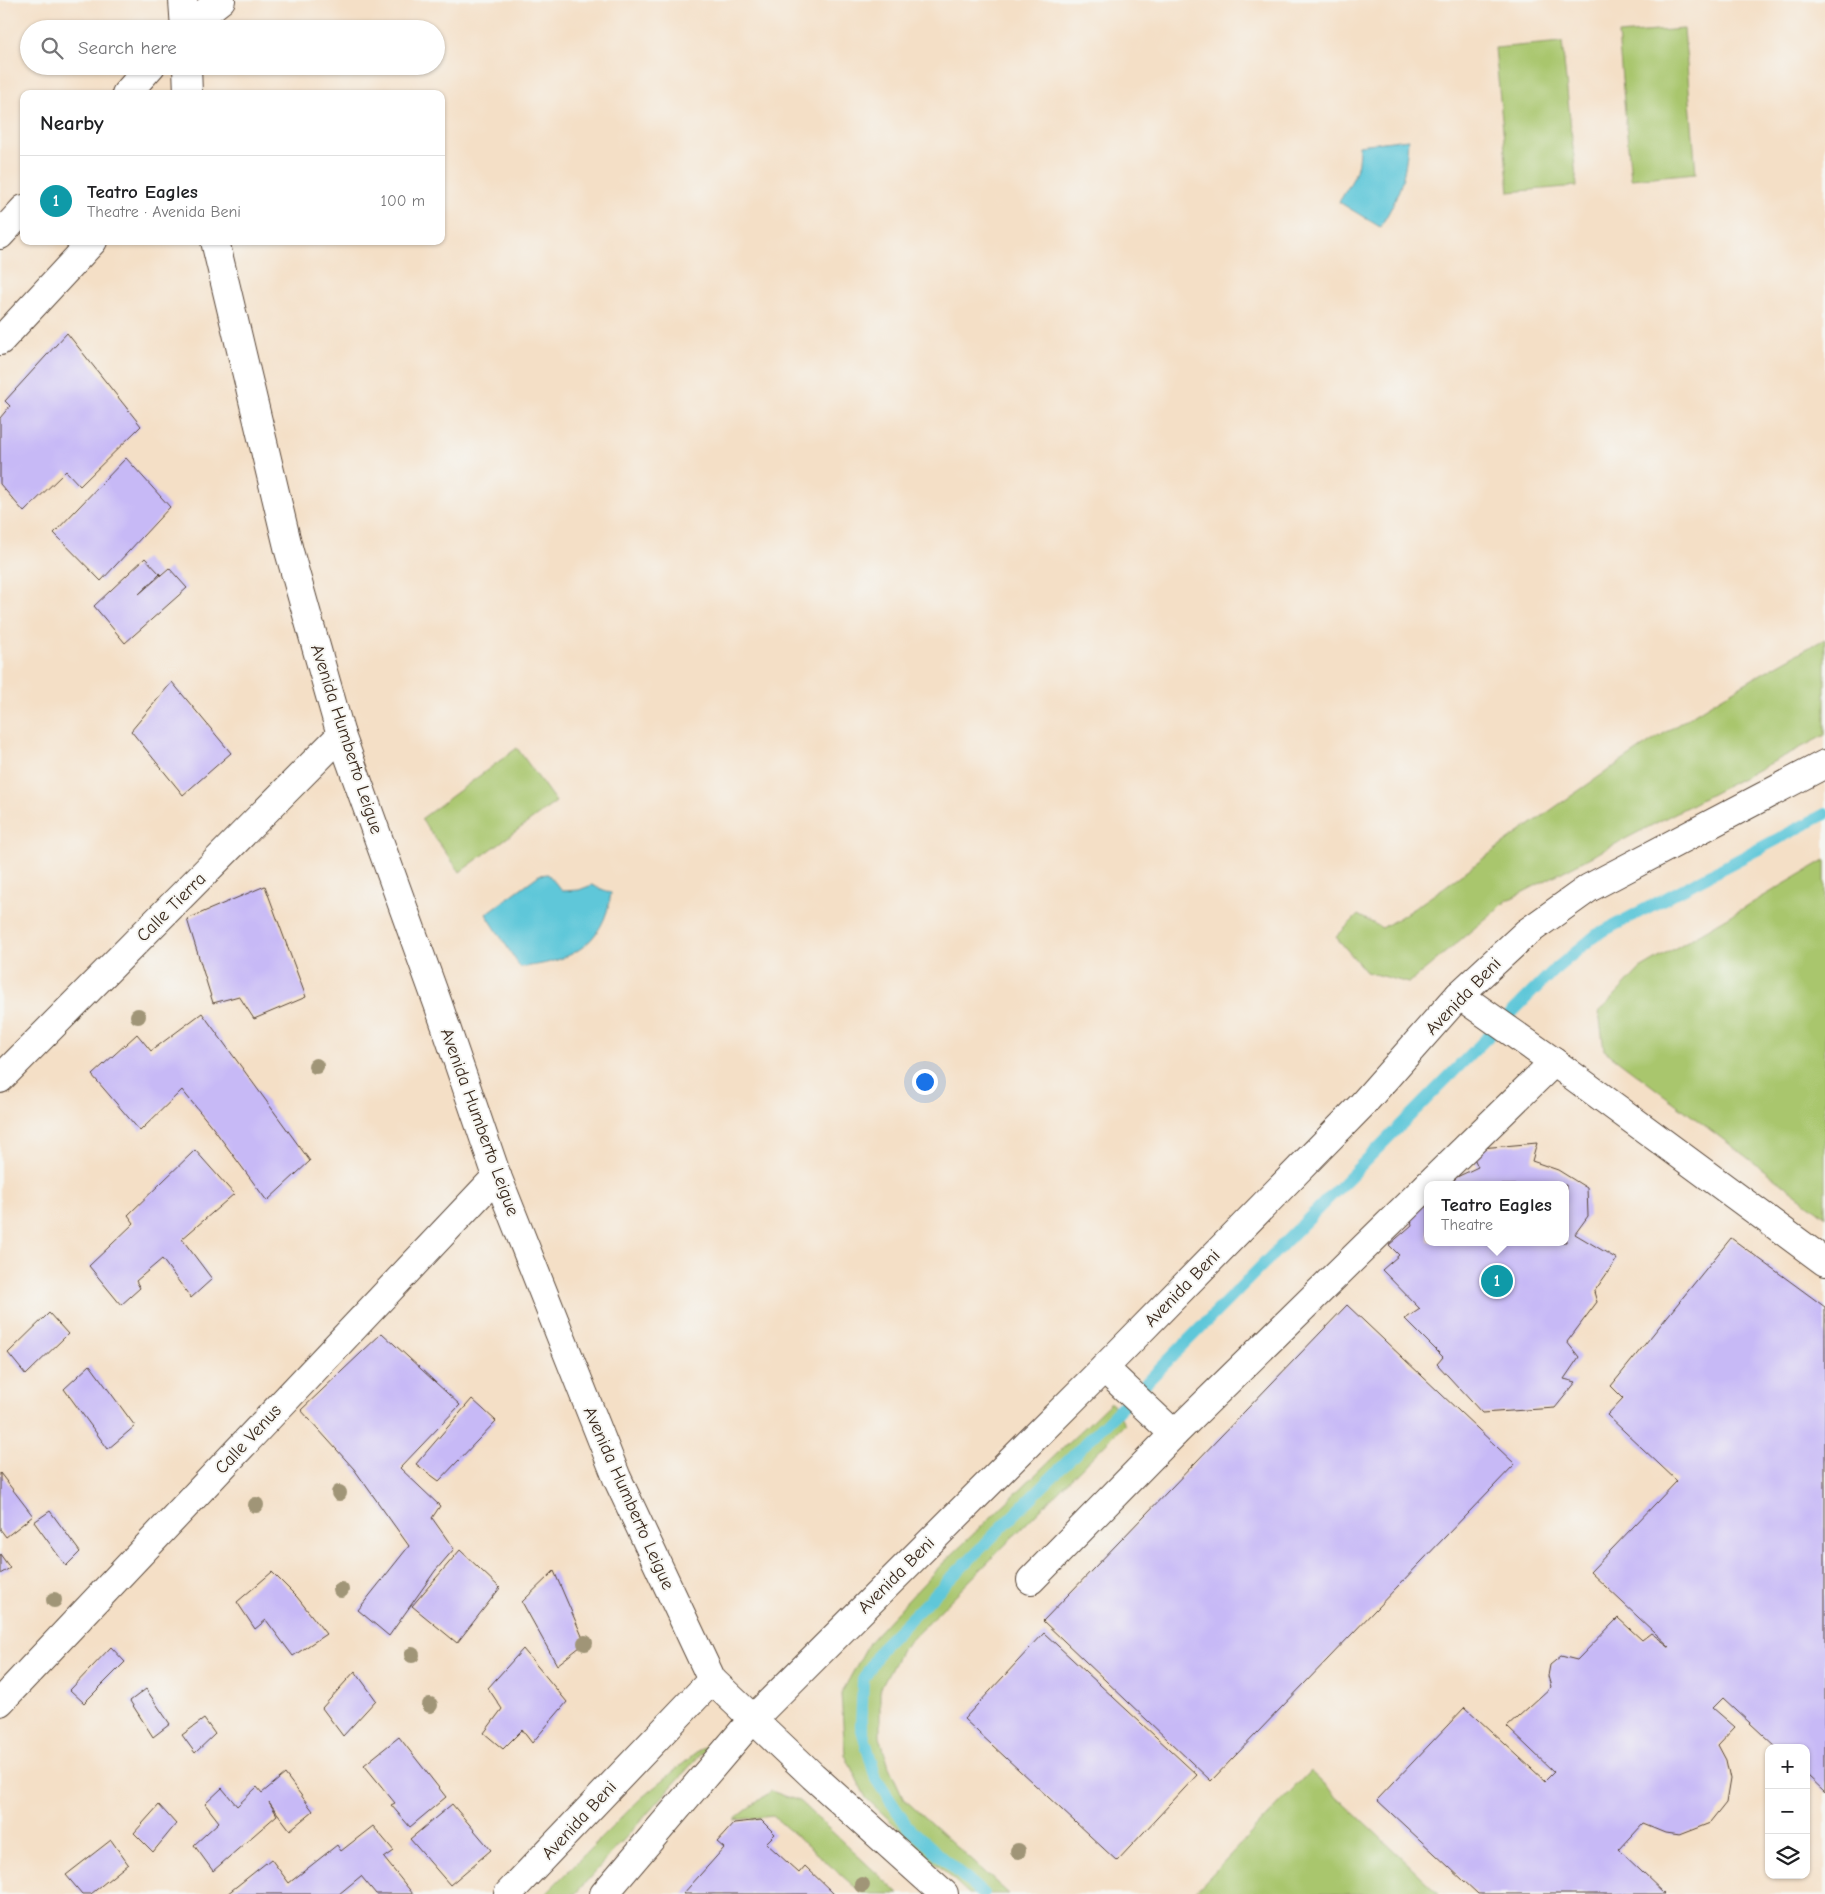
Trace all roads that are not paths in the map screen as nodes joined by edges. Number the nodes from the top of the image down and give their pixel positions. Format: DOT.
graph roads {
  1 [pos="183,0"];
  2 [pos="221,0"];
  3 [pos="184,20"];
  4 [pos="195,20"];
  5 [pos="143,75"];
  6 [pos="187,75"];
  7 [pos="130,90"];
  8 [pos="188,90"];
  9 [pos="20,212"];
  10 [pos="0,235"];
  11 [pos="90,245"];
  12 [pos="216,245"];
  13 [pos="0,341"];
  14 [pos="341,735"];
  15 [pos="1825,764"];
  16 [pos="1467,1001"];
  17 [pos="1552,1060"];
  18 [pos="0,1079"];
  19 [pos="497,1176"];
  20 [pos="1432,1181"];
  21 [pos="1424,1189"];
  22 [pos="1825,1262"];
  23 [pos="1104,1368"];
  24 [pos="1174,1434"];
  25 [pos="1031,1580"];
  26 [pos="712,1680"];
  27 [pos="0,1702"];
  28 [pos="752,1720"];
  29 [pos="508,1894"];
  30 [pos="604,1894"];
  31 [pos="944,1894"];
  1 -- 3 [label="street"];
  2 -- 4 [label="street"];
  5 -- 7 [label="street"];
  6 -- 8 [label="street"];
  9 -- 10 [label="street"];
  11 -- 13 [label="street"];
  12 -- 14 [label="street, Avenida Humberto Leigue"];
  14 -- 18 [label="street, Calle Tierra"];
  14 -- 19 [label="street, Avenida Humberto Leigue"];
  15 -- 16 [label="street, Avenida Beni"];
  16 -- 17 [label="street"];
  16 -- 23 [label="street, Avenida Beni"];
  17 -- 20 [label="street"];
  17 -- 22 [label="street"];
  19 -- 26 [label="street, Avenida Humberto Leigue"];
  19 -- 27 [label="street, Calle Venus"];
  21 -- 24 [label="street"];
  23 -- 24 [label="street"];
  23 -- 28 [label="street, Avenida Beni"];
  24 -- 25 [label="street"];
  26 -- 28 [label="street, Avenida Humberto Leigue"];
  26 -- 29 [label="street, Avenida Beni"];
  28 -- 30 [label="street, Avenida Beni"];
  28 -- 31 [label="street, Avenida Humberto Leigue"];
}
